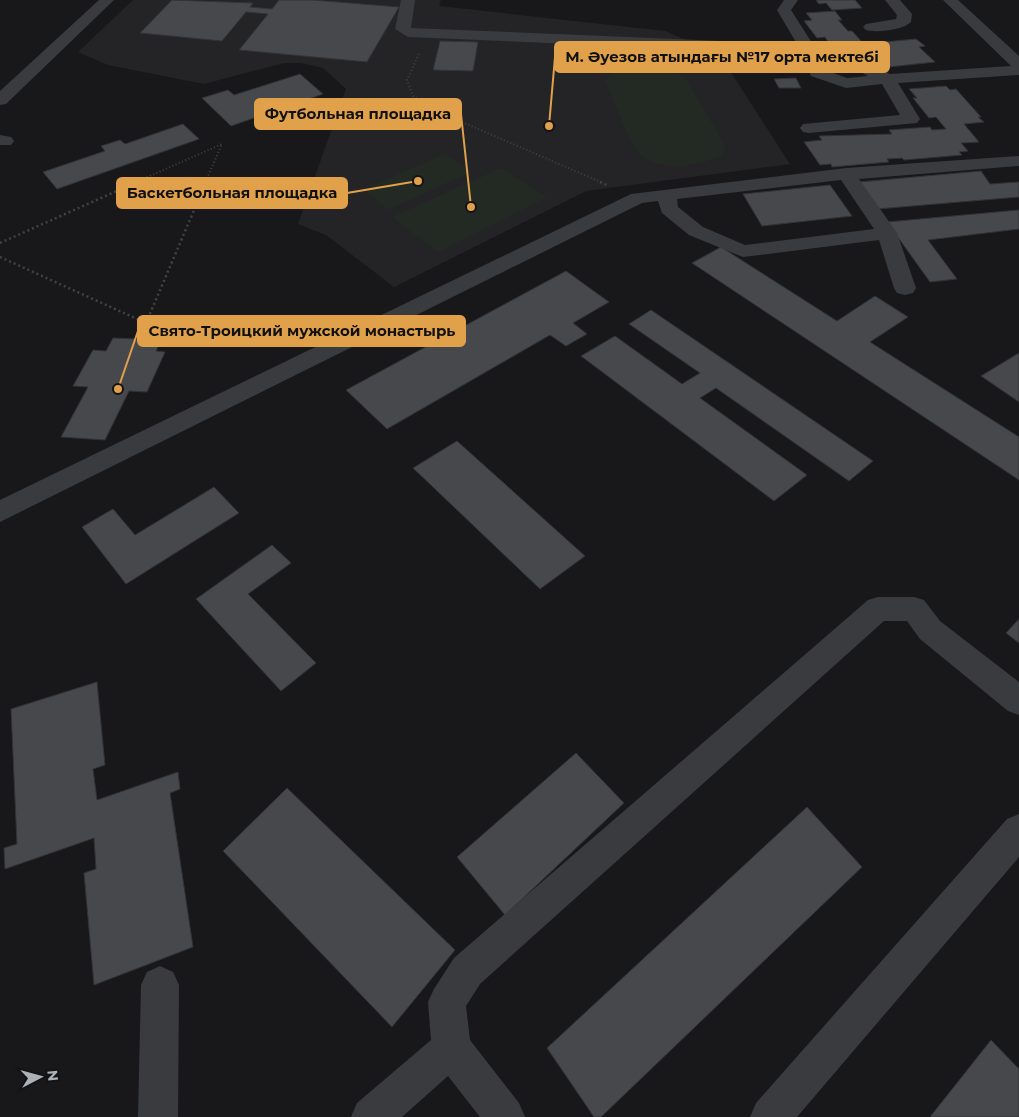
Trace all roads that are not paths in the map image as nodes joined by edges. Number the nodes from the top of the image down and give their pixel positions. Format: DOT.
graph roads {
  1 [pos="107,0"];
  2 [pos="408,0"];
  3 [pos="792,0"];
  4 [pos="892,0"];
  5 [pos="950,0"];
  6 [pos="871,27"];
  7 [pos="808,49"];
  8 [pos="1019,65"];
  9 [pos="1019,70"];
  10 [pos="887,79"];
  11 [pos="0,100"];
  12 [pos="809,128"];
  13 [pos="1019,161"];
  14 [pos="846,174"];
  15 [pos="667,194"];
  16 [pos="887,233"];
  17 [pos="905,288"];
  18 [pos="0,512"];
  19 [pos="1019,702"];
  20 [pos="1019,831"];
  21 [pos="160,985"];
  22 [pos="452,1048"];
  23 [pos="158,1117"];
  24 [pos="371,1117"];
  25 [pos="505,1117"];
  26 [pos="770,1117"];
  1 -- 11 [label="street"];
  2 -- 7 [label="street"];
  3 -- 7 [label="street"];
  4 -- 6 [label="street"];
  5 -- 8 [label="street"];
  7 -- 10 [label="street"];
  9 -- 10 [label="street"];
  10 -- 12 [label="street"];
  13 -- 14 [label="street"];
  14 -- 15 [label="street"];
  14 -- 16 [label="street"];
  15 -- 16 [label="street"];
  15 -- 18 [label="street"];
  16 -- 17 [label="street"];
  19 -- 22 [label="street"];
  20 -- 26 [label="street"];
  21 -- 23 [label="street"];
  22 -- 24 [label="street"];
  22 -- 25 [label="street"];
}
